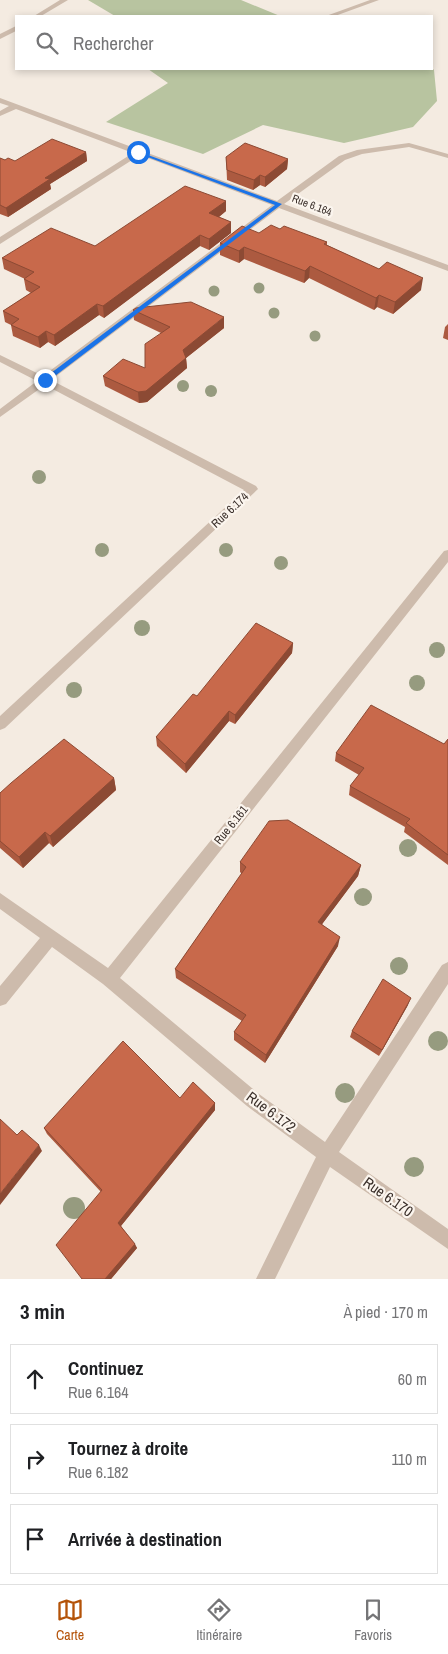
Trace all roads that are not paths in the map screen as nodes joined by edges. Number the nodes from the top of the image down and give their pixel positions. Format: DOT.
graph roads {
  1 [pos="65,0"];
  2 [pos="376,0"];
  3 [pos="39,15"];
  4 [pos="332,15"];
  5 [pos="15,29"];
  6 [pos="0,37"];
  7 [pos="0,100"];
  8 [pos="15,106"];
  9 [pos="0,114"];
  10 [pos="138,152"];
  11 [pos="448,156"];
  12 [pos="279,204"];
  13 [pos="0,241"];
  14 [pos="448,268"];
  15 [pos="0,358"];
  16 [pos="45,380"];
  17 [pos="0,414"];
  18 [pos="448,554"];
  19 [pos="0,724"];
  20 [pos="0,900"];
  21 [pos="51,937"];
  22 [pos="448,970"];
  23 [pos="109,978"];
  24 [pos="0,998"];
  25 [pos="327,1154"];
  26 [pos="448,1240"];
  27 [pos="265,1279"];
  1 -- 3 [label="street"];
  2 -- 4 [label="street"];
  5 -- 6 [label="street"];
  7 -- 8 [label="street, Rue 6.164"];
  8 -- 9 [label="street"];
  8 -- 10 [label="street, Rue 6.164"];
  10 -- 12 [label="street, Rue 6.164"];
  10 -- 13 [label="street"];
  11 -- 12 [label="street"];
  12 -- 14 [label="street, Rue 6.164"];
  12 -- 16 [label="street"];
  15 -- 16 [label="street, Rue 6.174"];
  16 -- 17 [label="street"];
  16 -- 19 [label="street, Rue 6.174"];
  18 -- 23 [label="street, Rue 6.161"];
  20 -- 21 [label="street"];
  21 -- 23 [label="street"];
  21 -- 24 [label="street"];
  22 -- 25 [label="street"];
  23 -- 25 [label="street, Rue 6.172"];
  25 -- 26 [label="street, Rue 6.170"];
  25 -- 27 [label="street"];
}
